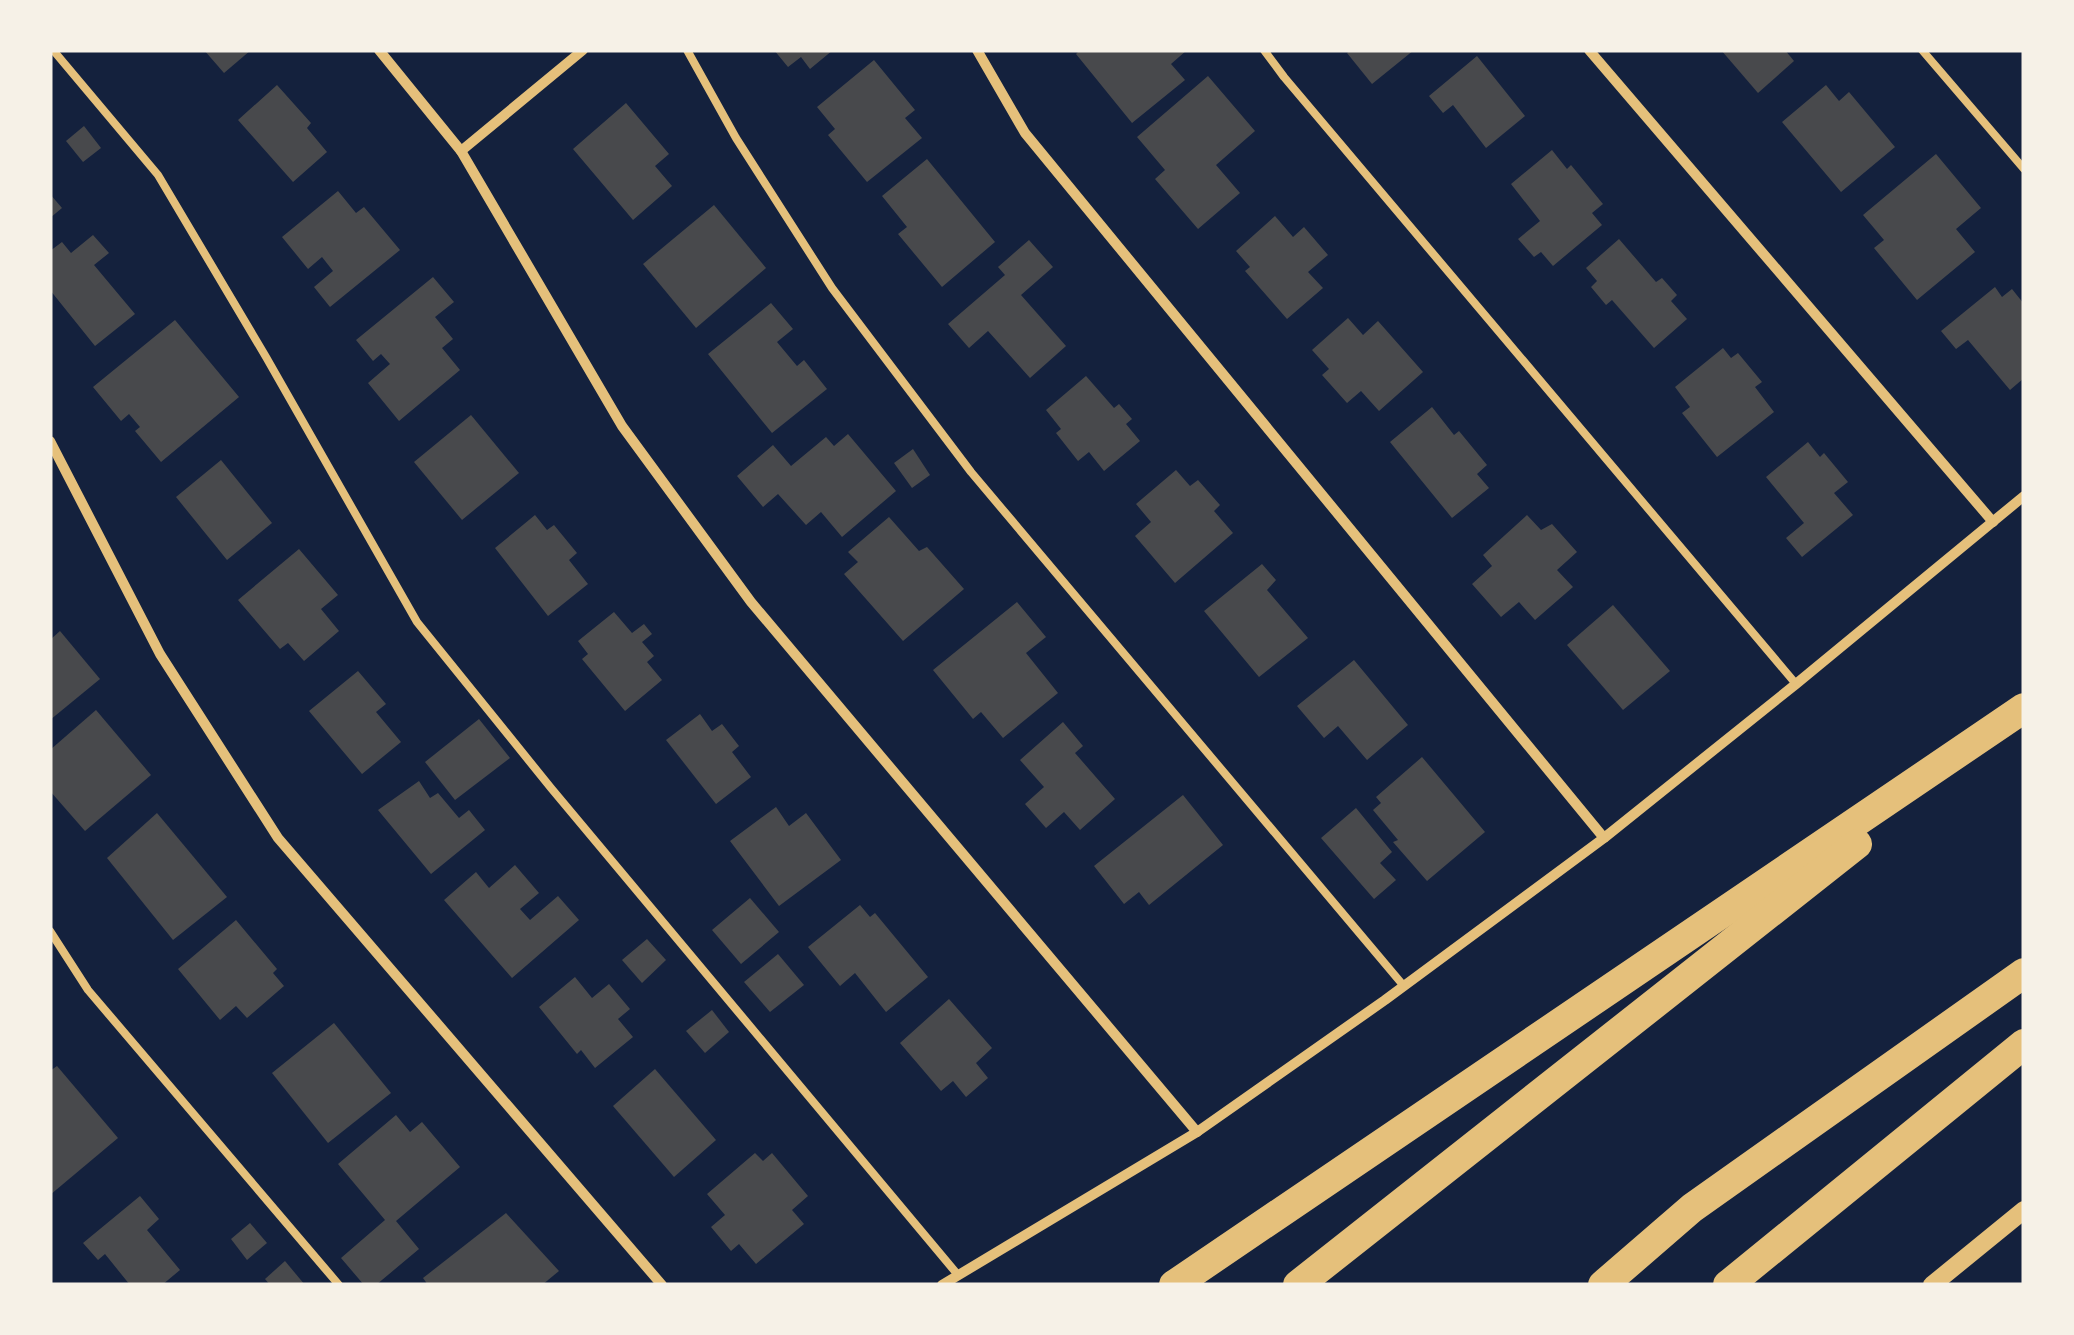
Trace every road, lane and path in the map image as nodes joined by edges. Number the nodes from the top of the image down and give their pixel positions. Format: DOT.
graph roads {
  1 [pos="53,50"];
  2 [pos="379,50"];
  3 [pos="583,50"];
  4 [pos="688,50"];
  5 [pos="977,50"];
  6 [pos="1264,50"];
  7 [pos="1589,50"];
  8 [pos="1922,50"];
  9 [pos="462,150"];
  10 [pos="2024,169"];
  11 [pos="50,441"];
  12 [pos="2024,496"];
  13 [pos="1992,522"];
  14 [pos="1796,684"];
  15 [pos="2024,710"];
  16 [pos="1604,838"];
  17 [pos="50,931"];
  18 [pos="2024,973"];
  19 [pos="1403,985"];
  20 [pos="2024,1044"];
  21 [pos="1197,1132"];
  22 [pos="2024,1210"];
  23 [pos="958,1274"];
  24 [pos="339,1285"];
  25 [pos="662,1285"];
  26 [pos="942,1285"];
  27 [pos="1174,1285"];
  28 [pos="1298,1285"];
  29 [pos="1603,1285"];
  30 [pos="1728,1285"];
  31 [pos="1932,1285"];
  1 -- 23 [label="lane"];
  2 -- 9 [label="street"];
  3 -- 9 [label="street"];
  4 -- 19 [label="lane"];
  5 -- 16 [label="street"];
  6 -- 14 [label="lane"];
  7 -- 13 [label="street"];
  8 -- 10 [label="lane"];
  9 -- 21 [label="street"];
  11 -- 25 [label="street"];
  12 -- 13 [label="street"];
  13 -- 14 [label="street"];
  14 -- 16 [label="street"];
  15 -- 27 [label="highway"];
  15 -- 28 [label="highway"];
  16 -- 19 [label="street"];
  17 -- 24 [label="lane"];
  18 -- 29 [label="highway"];
  19 -- 21 [label="street"];
  20 -- 30 [label="highway"];
  21 -- 23 [label="street"];
  22 -- 31 [label="street"];
  23 -- 26 [label="street"];
}
